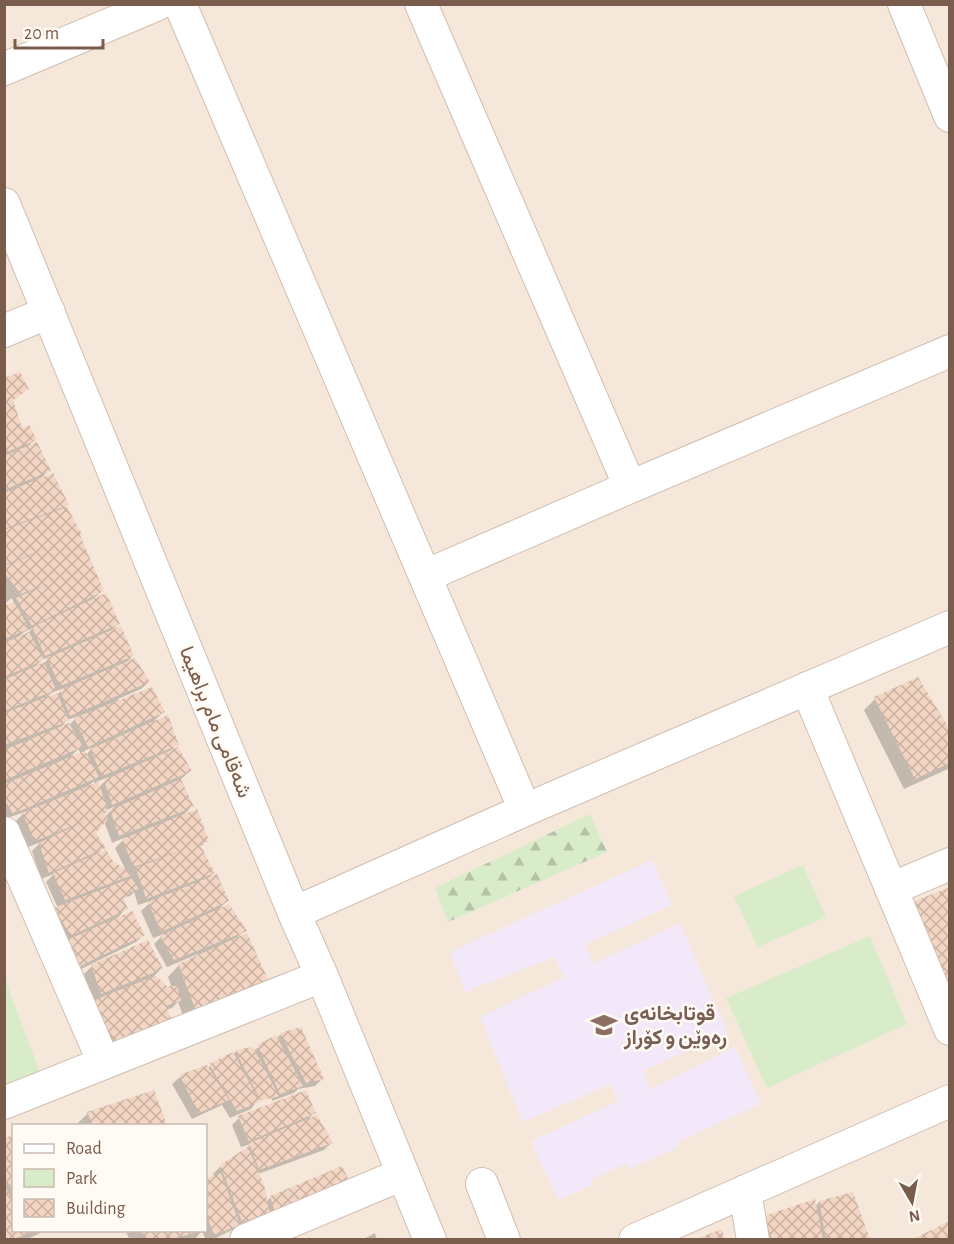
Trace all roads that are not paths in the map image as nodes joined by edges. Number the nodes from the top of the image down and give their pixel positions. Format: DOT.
graph roads {
  1 [pos="159,4"];
  2 [pos="180,4"];
  3 [pos="421,4"];
  4 [pos="904,4"];
  5 [pos="4,69"];
  6 [pos="950,116"];
  7 [pos="4,204"];
  8 [pos="49,312"];
  9 [pos="4,331"];
  10 [pos="950,351"];
  11 [pos="630,487"];
  12 [pos="425,576"];
  13 [pos="950,627"];
  14 [pos="807,688"];
  15 [pos="525,810"];
  16 [pos="4,833"];
  17 [pos="950,864"];
  18 [pos="891,890"];
  19 [pos="294,913"];
  20 [pos="322,976"];
  21 [pos="950,1029"];
  22 [pos="104,1063"];
  23 [pos="950,1101"];
  24 [pos="4,1103"];
  25 [pos="404,1174"];
  26 [pos="482,1184"];
  27 [pos="745,1191"];
  28 [pos="246,1239"];
  29 [pos="430,1239"];
  30 [pos="504,1239"];
  31 [pos="635,1239"];
  32 [pos="753,1239"];
  1 -- 5 [label="street"];
  2 -- 12 [label="street"];
  3 -- 11 [label="street"];
  4 -- 6 [label="street"];
  7 -- 8 [label="street, شەقامی مام براهیما"];
  8 -- 9 [label="street"];
  8 -- 19 [label="street, شەقامی مام براهیما"];
  10 -- 11 [label="street"];
  11 -- 12 [label="street"];
  12 -- 15 [label="street"];
  13 -- 14 [label="street"];
  14 -- 15 [label="street"];
  14 -- 18 [label="street"];
  15 -- 19 [label="street"];
  16 -- 22 [label="street"];
  17 -- 18 [label="street"];
  18 -- 21 [label="street"];
  19 -- 20 [label="street, شەقامی مام براهیما"];
  20 -- 22 [label="street"];
  20 -- 25 [label="street, شەقامی مام براهیما"];
  22 -- 24 [label="street"];
  23 -- 27 [label="street"];
  25 -- 28 [label="street"];
  25 -- 29 [label="street, شەقامی مام براهیما"];
  26 -- 30 [label="street"];
  27 -- 31 [label="street"];
  27 -- 32 [label="street"];
}
